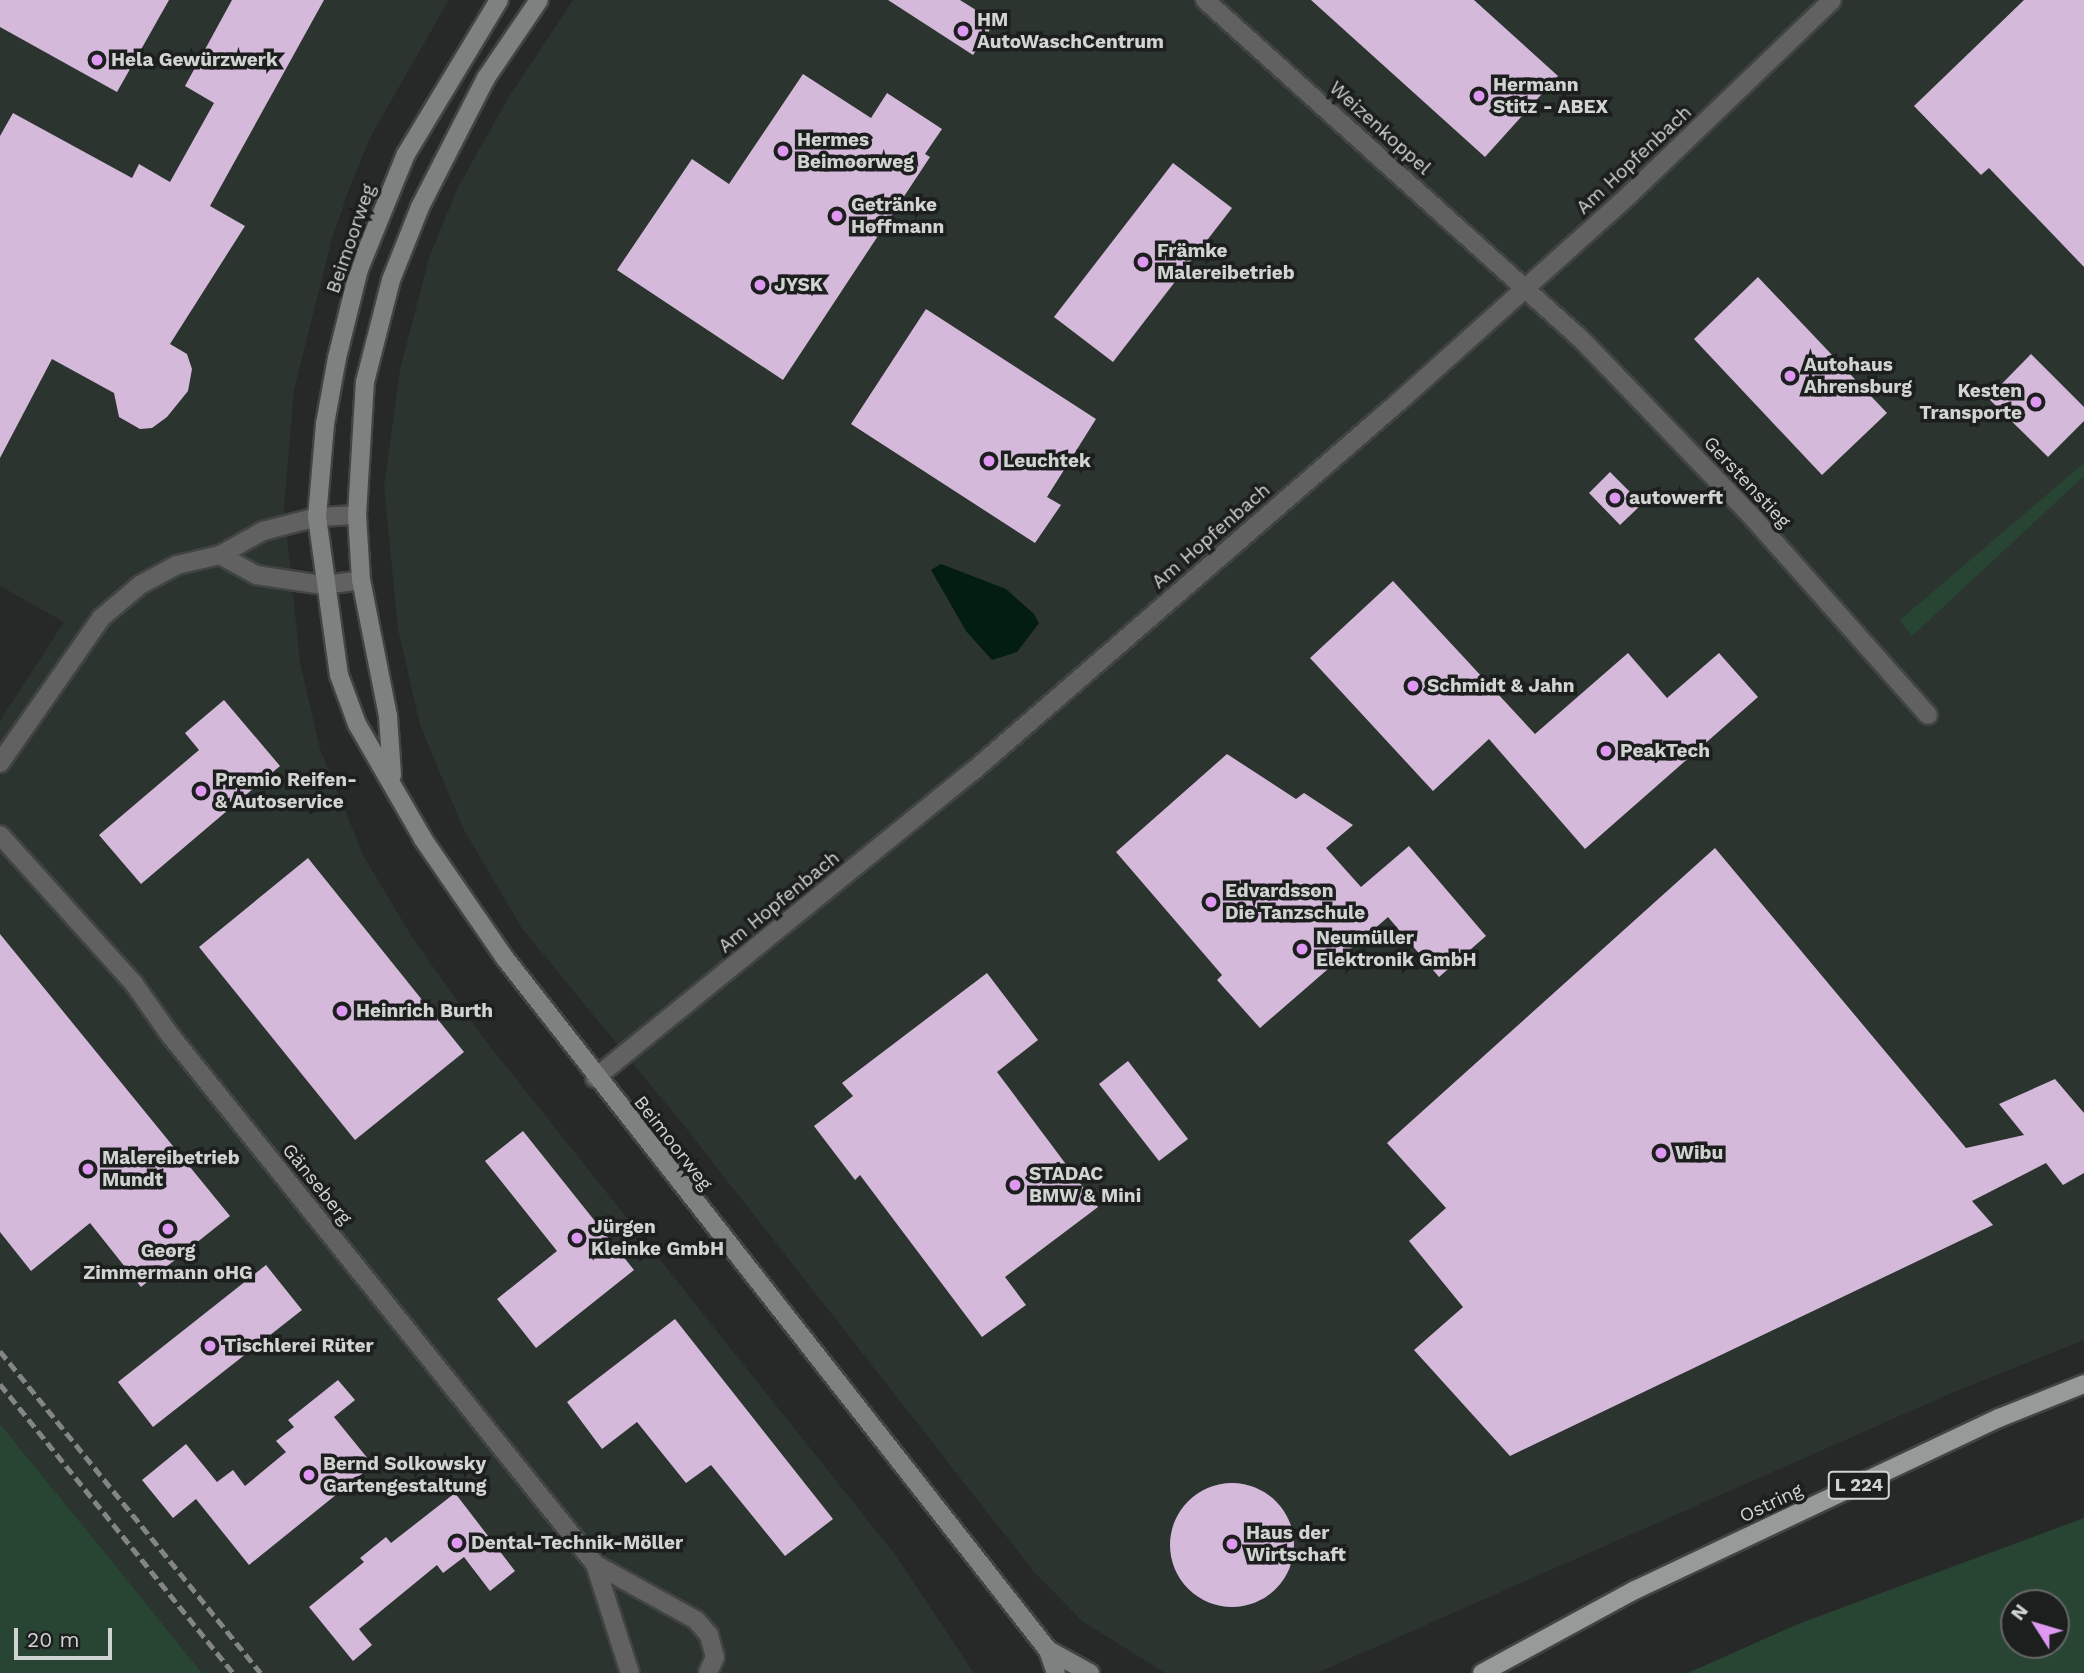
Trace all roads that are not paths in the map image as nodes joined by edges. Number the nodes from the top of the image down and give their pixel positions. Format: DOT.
graph roads {
  1 [pos="499,0"];
  2 [pos="539,0"];
  3 [pos="1205,0"];
  4 [pos="1832,0"];
  5 [pos="1525,289"];
  6 [pos="357,514"];
  7 [pos="317,517"];
  8 [pos="220,555"];
  9 [pos="361,580"];
  10 [pos="324,585"];
  11 [pos="1928,715"];
  12 [pos="0,763"];
  13 [pos="392,779"];
  14 [pos="0,835"];
  15 [pos="595,1078"];
  16 [pos="2084,1384"];
  17 [pos="595,1564"];
  18 [pos="1048,1650"];
  19 [pos="630,1673"];
  20 [pos="708,1673"];
  21 [pos="1056,1673"];
  22 [pos="1090,1673"];
  23 [pos="1482,1673"];
  1 -- 7 [label="main road, Beimoorweg"];
  2 -- 6 [label="main road, Beimoorweg"];
  3 -- 5 [label="street, Weizenkoppel"];
  4 -- 5 [label="street, Am Hopfenbach"];
  5 -- 11 [label="street, Gerstenstieg"];
  5 -- 15 [label="street, Am Hopfenbach"];
  6 -- 7 [label="street"];
  6 -- 9 [label="main road, Beimoorweg"];
  7 -- 8 [label="street"];
  7 -- 10 [label="main road, Beimoorweg"];
  8 -- 10 [label="street"];
  8 -- 12 [label="street"];
  9 -- 10 [label="street"];
  9 -- 13 [label="main road, Beimoorweg"];
  10 -- 13 [label="main road, Beimoorweg"];
  13 -- 15 [label="main road, Beimoorweg"];
  14 -- 17 [label="street, Gänseberg"];
  15 -- 18 [label="main road, Beimoorweg"];
  16 -- 23 [label="main road, Ostring / L 224"];
  17 -- 19 [label="street, Gänseberg"];
  17 -- 20 [label="street, Gänseberg"];
  18 -- 21 [label="main road, Beimoorweg"];
  18 -- 22 [label="main road, Beimoorweg"];
}
